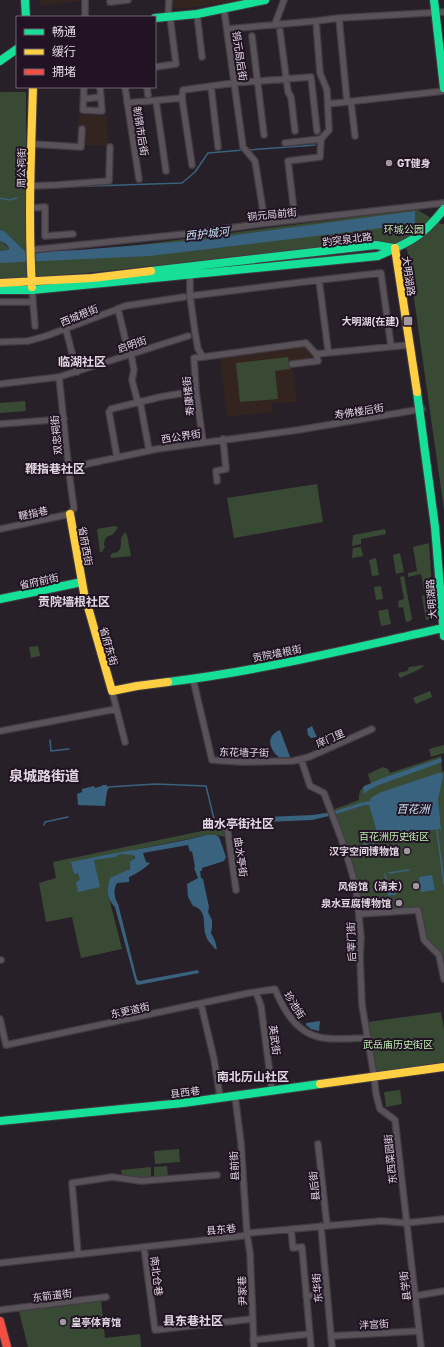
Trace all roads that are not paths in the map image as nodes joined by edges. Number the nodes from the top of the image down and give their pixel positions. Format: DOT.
graph roads {
  1 [pos="25,0"];
  2 [pos="85,0"];
  3 [pos="128,0"];
  4 [pos="169,0"];
  5 [pos="265,0"];
  6 [pos="284,0"];
  7 [pos="434,0"];
  8 [pos="110,2"];
  9 [pos="224,9"];
  10 [pos="444,12"];
  11 [pos="434,13"];
  12 [pos="197,14"];
  13 [pos="26,16"];
  14 [pos="85,16"];
  15 [pos="169,17"];
  16 [pos="156,18"];
  17 [pos="339,18"];
  18 [pos="316,21"];
  19 [pos="275,24"];
  20 [pos="227,29"];
  21 [pos="280,31"];
  22 [pos="252,36"];
  23 [pos="16,50"];
  24 [pos="202,57"];
  25 [pos="0,61"];
  26 [pos="442,61"];
  27 [pos="156,67"];
  28 [pos="286,78"];
  29 [pos="257,81"];
  30 [pos="234,83"];
  31 [pos="211,86"];
  32 [pos="33,88"];
  33 [pos="84,88"];
  34 [pos="100,88"];
  35 [pos="125,88"];
  36 [pos="147,88"];
  37 [pos="444,88"];
  38 [pos="444,91"];
  39 [pos="148,95"];
  40 [pos="101,97"];
  41 [pos="84,98"];
  42 [pos="182,98"];
  43 [pos="156,101"];
  44 [pos="349,102"];
  45 [pos="127,104"];
  46 [pos="328,104"];
  47 [pos="82,129"];
  48 [pos="295,131"];
  49 [pos="317,131"];
  50 [pos="264,135"];
  51 [pos="355,136"];
  52 [pos="321,139"];
  53 [pos="285,143"];
  54 [pos="32,144"];
  55 [pos="110,147"];
  56 [pos="218,147"];
  57 [pos="192,165"];
  58 [pos="166,171"];
  59 [pos="139,178"];
  60 [pos="31,186"];
  61 [pos="444,203"];
  62 [pos="30,208"];
  63 [pos="444,209"];
  64 [pos="295,220"];
  65 [pos="265,223"];
  66 [pos="73,234"];
  67 [pos="395,248"];
  68 [pos="30,250"];
  69 [pos="190,274"];
  70 [pos="319,280"];
  71 [pos="0,283"];
  72 [pos="32,284"];
  73 [pos="0,290"];
  74 [pos="187,296"];
  75 [pos="0,302"];
  76 [pos="33,302"];
  77 [pos="117,309"];
  78 [pos="35,326"];
  79 [pos="66,330"];
  80 [pos="188,336"];
  81 [pos="0,342"];
  82 [pos="409,345"];
  83 [pos="391,346"];
  84 [pos="328,350"];
  85 [pos="130,354"];
  86 [pos="316,354"];
  87 [pos="203,356"];
  88 [pos="292,364"];
  89 [pos="77,372"];
  90 [pos="59,377"];
  91 [pos="0,384"];
  92 [pos="196,391"];
  93 [pos="139,402"];
  94 [pos="421,409"];
  95 [pos="64,418"];
  96 [pos="0,424"];
  97 [pos="298,430"];
  98 [pos="223,439"];
  99 [pos="203,442"];
  100 [pos="149,450"];
  101 [pos="117,456"];
  102 [pos="68,468"];
  103 [pos="217,481"];
  104 [pos="70,514"];
  105 [pos="0,529"];
  106 [pos="444,576"];
  107 [pos="82,582"];
  108 [pos="0,599"];
  109 [pos="444,631"];
  110 [pos="193,679"];
  111 [pos="112,691"];
  112 [pos="116,709"];
  113 [pos="372,729"];
  114 [pos="0,731"];
  115 [pos="125,742"];
  116 [pos="301,759"];
  117 [pos="293,761"];
  118 [pos="227,826"];
  119 [pos="236,890"];
  120 [pos="359,914"];
  121 [pos="444,976"];
  122 [pos="444,980"];
  123 [pos="256,992"];
  124 [pos="201,1004"];
  125 [pos="0,1019"];
  126 [pos="368,1038"];
  127 [pos="444,1067"];
  128 [pos="374,1076"];
  129 [pos="272,1090"];
  130 [pos="235,1096"];
  131 [pos="220,1097"];
  132 [pos="0,1121"];
  133 [pos="318,1144"];
  134 [pos="217,1175"];
  135 [pos="444,1219"];
  136 [pos="406,1223"];
  137 [pos="321,1226"];
  138 [pos="327,1226"];
  139 [pos="291,1229"];
  140 [pos="246,1235"];
  141 [pos="144,1247"];
  142 [pos="78,1254"];
  143 [pos="0,1263"];
  144 [pos="444,1292"];
  145 [pos="327,1294"];
  146 [pos="306,1296"];
  147 [pos="415,1296"];
  148 [pos="106,1297"];
  149 [pos="0,1310"];
  150 [pos="252,1319"];
  151 [pos="0,1321"];
  152 [pos="419,1331"];
  153 [pos="309,1334"];
  154 [pos="331,1336"];
  155 [pos="253,1340"];
  156 [pos="7,1347"];
  157 [pos="254,1347"];
  158 [pos="311,1347"];
  159 [pos="332,1347"];
  160 [pos="421,1347"];
  1 -- 13 [label="main road"];
  2 -- 14 [label="street"];
  3 -- 8 [label="street"];
  4 -- 15 [label="street"];
  5 -- 9 [label="main road"];
  6 -- 19 [label="street"];
  7 -- 11 [label="main road"];
  9 -- 12 [label="main road"];
  9 -- 20 [label="street, 铜元局后街"];
  10 -- 11 [label="street"];
  11 -- 17 [label="street"];
  11 -- 26 [label="main road"];
  12 -- 15 [label="main road"];
  12 -- 24 [label="street"];
  15 -- 16 [label="main road"];
  15 -- 27 [label="street"];
  17 -- 18 [label="street"];
  17 -- 44 [label="street"];
  18 -- 19 [label="street"];
  18 -- 46 [label="street"];
  19 -- 20 [label="street"];
  20 -- 30 [label="street, 铜元局后街"];
  21 -- 28 [label="street"];
  22 -- 29 [label="street"];
  23 -- 25 [label="main road"];
  26 -- 37 [label="main road"];
  28 -- 29 [label="street"];
  28 -- 48 [label="street"];
  28 -- 49 [label="street"];
  29 -- 30 [label="street"];
  29 -- 50 [label="street"];
  30 -- 31 [label="street"];
  30 -- 65 [label="street, 铜元局后街"];
  31 -- 42 [label="street"];
  31 -- 56 [label="street"];
  32 -- 54 [label="main road, 周公祠街"];
  33 -- 41 [label="street"];
  34 -- 40 [label="street"];
  35 -- 45 [label="street, 制锦市后街"];
  36 -- 39 [label="street"];
  38 -- 44 [label="street"];
  40 -- 41 [label="street"];
  40 -- 41 [label="street"];
  42 -- 43 [label="street"];
  42 -- 57 [label="street"];
  43 -- 45 [label="street"];
  43 -- 58 [label="street"];
  44 -- 46 [label="street"];
  44 -- 51 [label="street"];
  45 -- 59 [label="street, 制锦市后街"];
  46 -- 52 [label="street"];
  47 -- 54 [label="street"];
  52 -- 53 [label="street"];
  52 -- 64 [label="street"];
  54 -- 60 [label="main road, 周公祠街"];
  55 -- 60 [label="street"];
  60 -- 62 [label="main road, 周公祠街"];
  61 -- 64 [label="street, 铜元局前街"];
  62 -- 66 [label="street"];
  62 -- 68 [label="main road, 周公祠街"];
  63 -- 67 [label="main road"];
  64 -- 65 [label="street, 铜元局前街"];
  65 -- 68 [label="street, 铜元局前街"];
  67 -- 69 [label="main road, 趵突泉北路"];
  67 -- 72 [label="main road, 趵突泉北路"];
  67 -- 82 [label="main road, 大明湖路"];
  67 -- 94 [label="main road, 大明湖路"];
  68 -- 72 [label="main road, 周公祠街"];
  69 -- 72 [label="main road, 趵突泉北路"];
  69 -- 74 [label="street"];
  70 -- 74 [label="street, 西城根街"];
  70 -- 83 [label="street, 西城根街"];
  70 -- 84 [label="street"];
  71 -- 72 [label="main road, 趵突泉北路"];
  72 -- 73 [label="main road, 趵突泉北路"];
  72 -- 76 [label="street"];
  74 -- 77 [label="street, 西城根街"];
  74 -- 87 [label="street"];
  75 -- 76 [label="street"];
  76 -- 78 [label="street"];
  77 -- 79 [label="street, 西城根街"];
  77 -- 85 [label="street"];
  79 -- 81 [label="street, 西城根街"];
  79 -- 89 [label="street"];
  80 -- 85 [label="street, 启明街"];
  82 -- 83 [label="street"];
  82 -- 94 [label="main road, 大明湖路"];
  83 -- 86 [label="street"];
  85 -- 89 [label="street, 启明街"];
  85 -- 93 [label="street"];
  86 -- 87 [label="street"];
  86 -- 88 [label="street"];
  87 -- 92 [label="street, 寿康楼街"];
  89 -- 90 [label="street, 启明街"];
  90 -- 91 [label="street, 启明街"];
  90 -- 95 [label="street, 双忠祠街"];
  92 -- 93 [label="street"];
  92 -- 99 [label="street, 寿康楼街"];
  93 -- 100 [label="street"];
  93 -- 101 [label="street"];
  94 -- 97 [label="street, 寿佛楼后街"];
  94 -- 106 [label="main road, 大明湖路"];
  94 -- 109 [label="main road, 大明湖路"];
  95 -- 96 [label="street"];
  95 -- 102 [label="street, 双忠祠街"];
  97 -- 98 [label="street, 西公界街"];
  98 -- 99 [label="street, 西公界街"];
  98 -- 103 [label="street"];
  99 -- 100 [label="street, 西公界街"];
  100 -- 101 [label="street, 西公界街"];
  101 -- 102 [label="street, 西公界街"];
  102 -- 104 [label="street, 双忠祠街"];
  104 -- 105 [label="street, 鞭指巷"];
  104 -- 107 [label="main road, 省府西街"];
  107 -- 108 [label="main road, 省府前街"];
  107 -- 111 [label="main road, 省府东街"];
  109 -- 110 [label="main road, 贡院墙根街"];
  110 -- 111 [label="main road, 贡院墙根街"];
  110 -- 117 [label="street, 东花墙子街"];
  111 -- 112 [label="street"];
  112 -- 114 [label="street"];
  112 -- 115 [label="street"];
  113 -- 116 [label="street, 庠门里"];
  116 -- 117 [label="street, 庠门里"];
  116 -- 120 [label="street, 后宰门街"];
  118 -- 119 [label="street, 曲水亭街"];
  120 -- 121 [label="street"];
  120 -- 126 [label="street, 后宰门街"];
  121 -- 122 [label="street"];
  123 -- 124 [label="street, 东更道街"];
  123 -- 126 [label="street, 珍池街"];
  123 -- 129 [label="street, 英武街"];
  124 -- 125 [label="street, 东更道街"];
  124 -- 131 [label="street"];
  126 -- 128 [label="street, 后宰门街"];
  127 -- 128 [label="main road, 县西巷"];
  128 -- 129 [label="main road, 县西巷"];
  128 -- 136 [label="street, 东西菜园街"];
  129 -- 130 [label="main road, 县西巷"];
  130 -- 131 [label="main road, 县西巷"];
  130 -- 140 [label="street, 县前街"];
  131 -- 132 [label="main road, 县西巷"];
  133 -- 138 [label="street, 县后街"];
  134 -- 142 [label="street"];
  135 -- 136 [label="street, 县东巷"];
  136 -- 138 [label="street, 县东巷"];
  136 -- 147 [label="street, 县学街"];
  137 -- 138 [label="street, 县东巷"];
  137 -- 139 [label="street, 县东巷"];
  137 -- 145 [label="street, 东华街"];
  139 -- 140 [label="street, 县东巷"];
  139 -- 146 [label="street"];
  140 -- 141 [label="street, 县东巷"];
  140 -- 150 [label="street, 尹家巷"];
  141 -- 142 [label="street, 县东巷"];
  141 -- 150 [label="street, 南北仓巷"];
  142 -- 143 [label="street, 县东巷"];
  144 -- 147 [label="street"];
  145 -- 146 [label="street"];
  145 -- 154 [label="street, 东华街"];
  146 -- 153 [label="street"];
  147 -- 152 [label="street, 县学街"];
  148 -- 149 [label="street, 东箭道街"];
  150 -- 155 [label="street, 尹家巷"];
  151 -- 156 [label="main road"];
  152 -- 154 [label="street, 泮宫街"];
  152 -- 160 [label="street, 县学街"];
  153 -- 155 [label="street"];
  153 -- 158 [label="street"];
  154 -- 159 [label="street, 东华街"];
  155 -- 157 [label="street, 尹家巷"];
}
